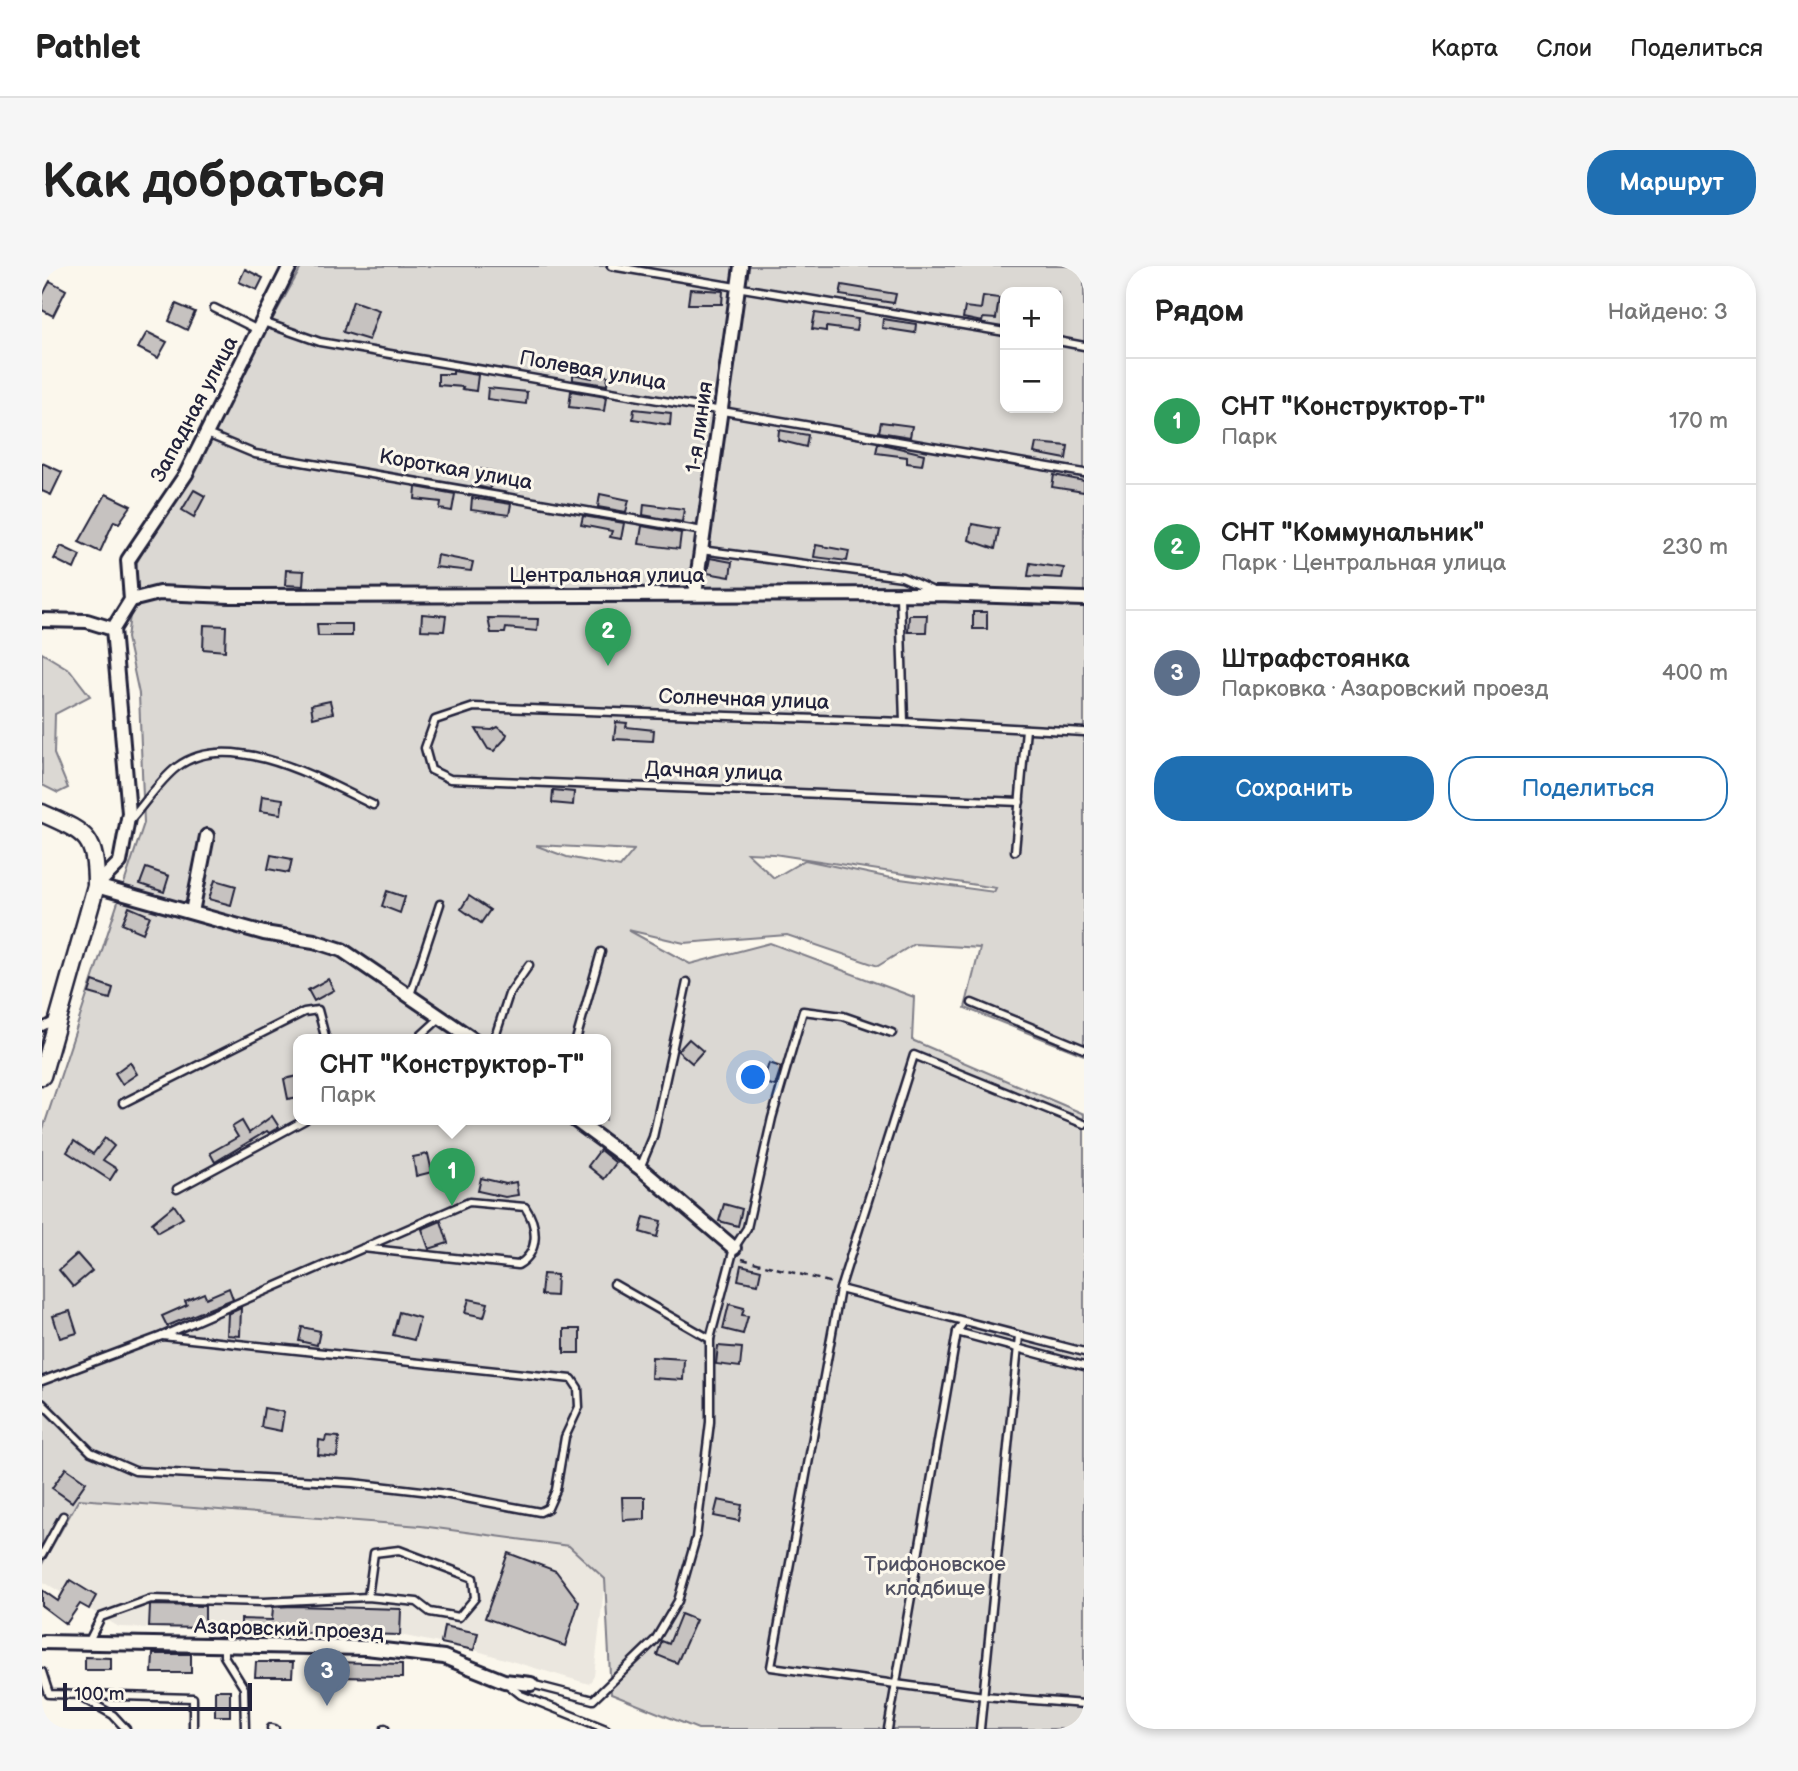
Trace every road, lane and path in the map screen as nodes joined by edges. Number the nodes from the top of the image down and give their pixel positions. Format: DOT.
graph roads {
  1 [pos="290,266"];
  2 [pos="611,266"];
  3 [pos="741,266"];
  4 [pos="738,287"];
  5 [pos="214,308"];
  6 [pos="261,326"];
  7 [pos="1000,331"];
  8 [pos="1063,342"];
  9 [pos="1084,346"];
  10 [pos="721,410"];
  11 [pos="205,433"];
  12 [pos="1084,473"];
  13 [pos="703,531"];
  14 [pos="700,550"];
  15 [pos="695,594"];
  16 [pos="938,594"];
  17 [pos="900,596"];
  18 [pos="1084,599"];
  19 [pos="131,600"];
  20 [pos="42,620"];
  21 [pos="113,629"];
  22 [pos="904,722"];
  23 [pos="1026,729"];
  24 [pos="1084,732"];
  25 [pos="425,748"];
  26 [pos="1020,802"];
  27 [pos="373,805"];
  28 [pos="42,813"];
  29 [pos="127,823"];
  30 [pos="207,836"];
  31 [pos="1015,851"];
  32 [pos="96,886"];
  33 [pos="440,904"];
  34 [pos="192,912"];
  35 [pos="601,952"];
  36 [pos="529,965"];
  37 [pos="687,982"];
  38 [pos="410,995"];
  39 [pos="972,1003"];
  40 [pos="441,1017"];
  41 [pos="60,1019"];
  42 [pos="42,1027"];
  43 [pos="892,1033"];
  44 [pos="324,1034"];
  45 [pos="423,1034"];
  46 [pos="465,1034"];
  47 [pos="496,1034"];
  48 [pos="578,1034"];
  49 [pos="1084,1049"];
  50 [pos="42,1076"];
  51 [pos="123,1103"];
  52 [pos="1084,1124"];
  53 [pos="296,1125"];
  54 [pos="582,1125"];
  55 [pos="640,1168"];
  56 [pos="177,1189"];
  57 [pos="363,1248"];
  58 [pos="733,1252"];
  59 [pos="614,1284"];
  60 [pos="841,1287"];
  61 [pos="963,1323"];
  62 [pos="957,1332"];
  63 [pos="162,1336"];
  64 [pos="1019,1336"];
  65 [pos="710,1339"];
  66 [pos="1017,1347"];
  67 [pos="1084,1352"];
  68 [pos="1084,1366"];
  69 [pos="42,1381"];
  70 [pos="42,1403"];
  71 [pos="63,1516"];
  72 [pos="42,1555"];
  73 [pos="368,1597"];
  74 [pos="42,1642"];
  75 [pos="89,1643"];
  76 [pos="224,1646"];
  77 [pos="42,1672"];
  78 [pos="504,1681"];
  79 [pos="531,1684"];
  80 [pos="895,1685"];
  81 [pos="78,1695"];
  82 [pos="984,1696"];
  83 [pos="1084,1704"];
  84 [pos="126,1729"];
  85 [pos="193,1729"];
  86 [pos="244,1729"];
  87 [pos="606,1729"];
  88 [pos="888,1729"];
  89 [pos="980,1729"];
  1 -- 6 [label="street, Западная улица"];
  2 -- 4 [label="lane"];
  3 -- 4 [label="street, 1-я линия"];
  4 -- 7 [label="lane"];
  4 -- 10 [label="street, 1-я линия"];
  5 -- 6 [label="lane, Полевая улица"];
  6 -- 10 [label="lane, Полевая улица"];
  6 -- 11 [label="street, Западная улица"];
  8 -- 9 [label="lane"];
  10 -- 12 [label="lane, Полевая улица"];
  10 -- 13 [label="street, 1-я линия"];
  11 -- 13 [label="lane, Короткая улица"];
  11 -- 19 [label="street, Западная улица"];
  13 -- 14 [label="street, 1-я линия"];
  14 -- 15 [label="street, 1-я линия"];
  14 -- 16 [label="lane"];
  15 -- 17 [label="street, Центральная улица"];
  15 -- 19 [label="street, Центральная улица"];
  16 -- 17 [label="street, Центральная улица"];
  16 -- 18 [label="street, Центральная улица"];
  17 -- 22 [label="lane"];
  19 -- 21 [label="street"];
  20 -- 21 [label="street"];
  21 -- 29 [label="street"];
  22 -- 23 [label="lane, Солнечная улица"];
  22 -- 25 [label="lane, Солнечная улица"];
  23 -- 24 [label="lane, Солнечная улица"];
  23 -- 26 [label="lane"];
  25 -- 26 [label="lane, Дачная улица"];
  26 -- 31 [label="lane"];
  27 -- 29 [label="lane"];
  28 -- 32 [label="street"];
  29 -- 32 [label="street"];
  30 -- 34 [label="street"];
  32 -- 34 [label="street"];
  32 -- 41 [label="street"];
  33 -- 38 [label="lane"];
  34 -- 38 [label="street"];
  35 -- 48 [label="lane"];
  36 -- 47 [label="lane"];
  37 -- 55 [label="lane"];
  38 -- 40 [label="street"];
  39 -- 49 [label="lane"];
  40 -- 45 [label="lane"];
  40 -- 46 [label="street"];
  41 -- 42 [label="lane"];
  41 -- 50 [label="street"];
  43 -- 58 [label="lane"];
  44 -- 51 [label="lane"];
  52 -- 60 [label="lane"];
  53 -- 56 [label="lane"];
  54 -- 55 [label="street"];
  55 -- 58 [label="street"];
  57 -- 57 [label="lane"];
  57 -- 63 [label="lane"];
  58 -- 60 [label="path"];
  58 -- 65 [label="lane"];
  59 -- 65 [label="lane"];
  60 -- 61 [label="lane"];
  60 -- 80 [label="lane"];
  61 -- 62 [label="lane"];
  61 -- 64 [label="lane"];
  62 -- 66 [label="lane"];
  62 -- 80 [label="lane"];
  63 -- 69 [label="lane"];
  63 -- 70 [label="lane"];
  64 -- 66 [label="lane"];
  64 -- 67 [label="lane"];
  65 -- 79 [label="lane"];
  66 -- 68 [label="lane"];
  66 -- 82 [label="lane"];
  71 -- 72 [label="lane"];
  73 -- 73 [label="lane"];
  73 -- 75 [label="lane"];
  74 -- 75 [label="street, Азаровский проезд"];
  75 -- 76 [label="street, Азаровский проезд"];
  76 -- 78 [label="street, Азаровский проезд"];
  76 -- 86 [label="lane"];
  77 -- 81 [label="lane"];
  78 -- 79 [label="street, Азаровский проезд"];
  78 -- 87 [label="lane"];
  80 -- 82 [label="lane"];
  80 -- 88 [label="lane"];
  81 -- 84 [label="lane"];
  81 -- 85 [label="lane"];
  82 -- 83 [label="lane"];
  82 -- 89 [label="lane"];
}
